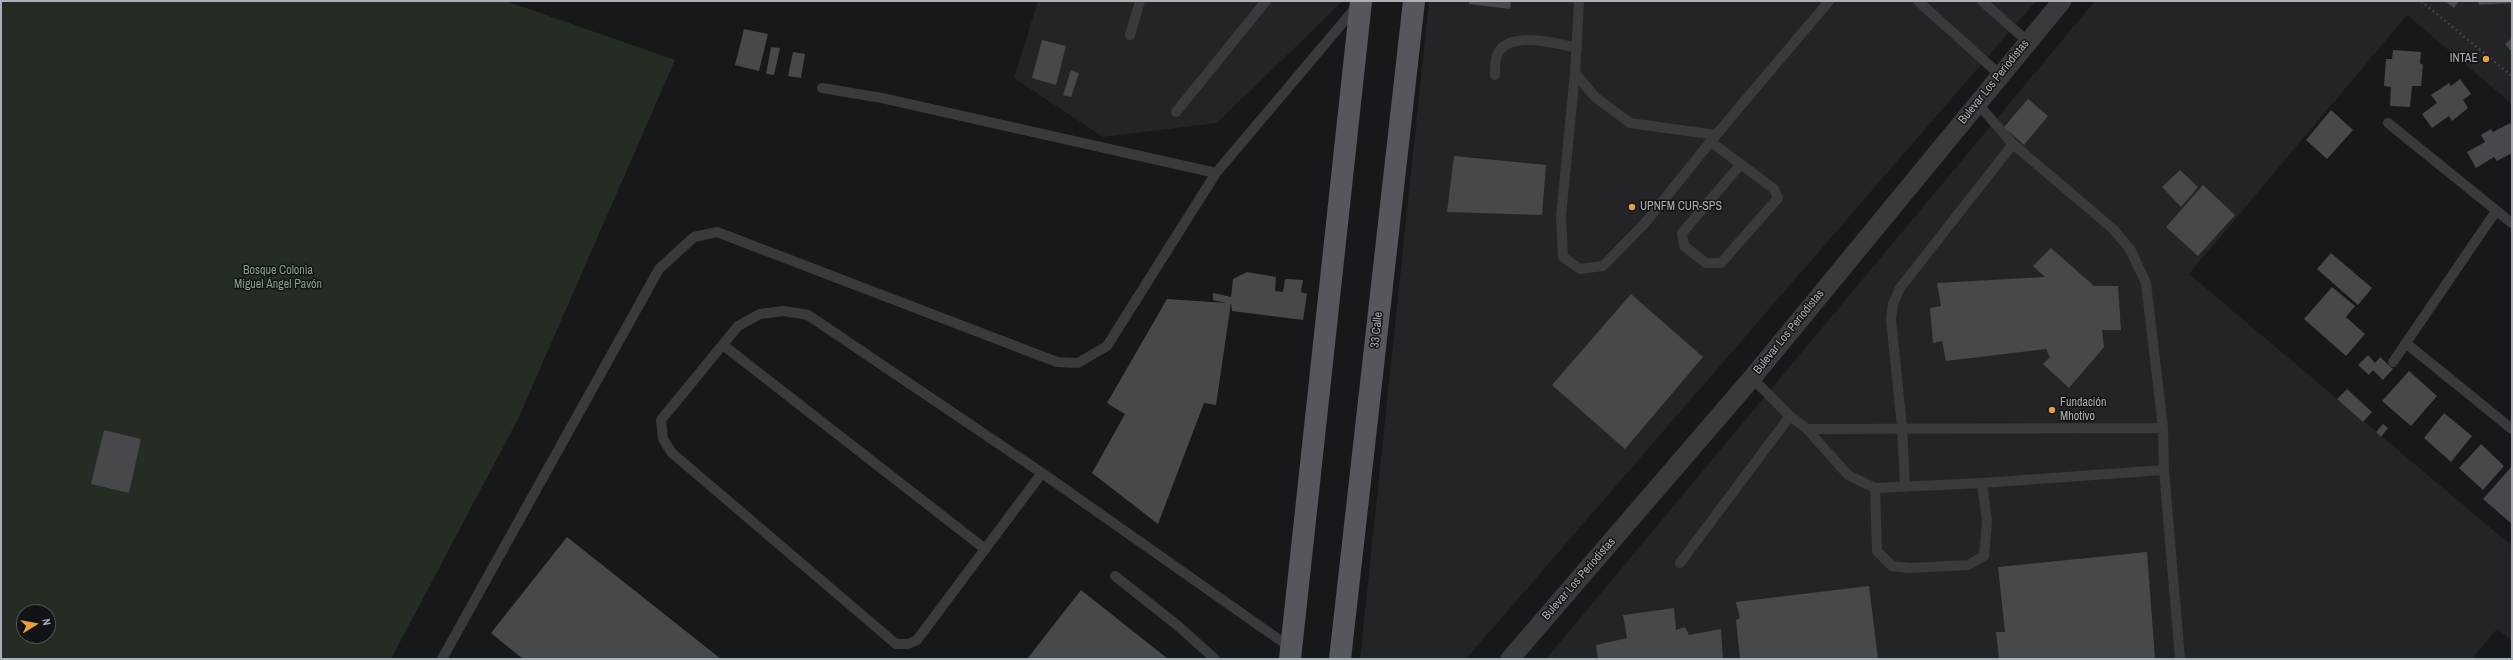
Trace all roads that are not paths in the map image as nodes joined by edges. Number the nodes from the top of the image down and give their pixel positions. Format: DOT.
graph roads {
  1 [pos="1140,1"];
  2 [pos="1266,1"];
  3 [pos="1361,1"];
  4 [pos="1414,1"];
  5 [pos="1580,1"];
  6 [pos="1829,1"];
  7 [pos="1918,1"];
  8 [pos="1982,1"];
  9 [pos="2062,1"];
  10 [pos="1130,35"];
  11 [pos="2027,42"];
  12 [pos="1577,48"];
  13 [pos="1575,73"];
  14 [pos="1999,74"];
  15 [pos="1495,75"];
  16 [pos="822,88"];
  17 [pos="1977,103"];
  18 [pos="1176,112"];
  19 [pos="2388,123"];
  20 [pos="1714,138"];
  21 [pos="2013,144"];
  22 [pos="1741,164"];
  23 [pos="1216,173"];
  24 [pos="2496,210"];
  25 [pos="2512,223"];
  26 [pos="2407,344"];
  27 [pos="723,345"];
  28 [pos="2393,362"];
  29 [pos="1752,378"];
  30 [pos="1790,416"];
  31 [pos="1902,427"];
  32 [pos="1807,428"];
  33 [pos="2163,428"];
  34 [pos="2512,429"];
  35 [pos="2164,470"];
  36 [pos="1042,472"];
  37 [pos="1982,484"];
  38 [pos="1904,487"];
  39 [pos="1875,488"];
  40 [pos="985,549"];
  41 [pos="1680,563"];
  42 [pos="1115,576"];
  43 [pos="1291,656"];
  44 [pos="442,659"];
  45 [pos="1215,659"];
  46 [pos="1340,659"];
  47 [pos="1510,659"];
  48 [pos="2180,659"];
  1 -- 10 [label="lane"];
  2 -- 18 [label="lane"];
  3 -- 23 [label="lane"];
  3 -- 43 [label="main road"];
  4 -- 46 [label="main road, 33 Calle"];
  5 -- 12 [label="lane"];
  6 -- 20 [label="lane"];
  7 -- 14 [label="lane"];
  8 -- 11 [label="lane"];
  9 -- 11 [label="street, Bulevar Los Periodistas"];
  11 -- 14 [label="street, Bulevar Los Periodistas"];
  12 -- 13 [label="lane"];
  12 -- 15 [label="lane"];
  13 -- 20 [label="lane"];
  13 -- 20 [label="lane"];
  14 -- 17 [label="street, Bulevar Los Periodistas"];
  16 -- 23 [label="lane"];
  17 -- 21 [label="lane"];
  17 -- 29 [label="street, Bulevar Los Periodistas"];
  19 -- 24 [label="lane"];
  20 -- 22 [label="lane"];
  21 -- 31 [label="lane"];
  21 -- 33 [label="lane"];
  22 -- 22 [label="lane"];
  23 -- 44 [label="lane"];
  24 -- 25 [label="lane"];
  24 -- 26 [label="lane"];
  26 -- 28 [label="lane"];
  26 -- 34 [label="lane"];
  27 -- 36 [label="lane"];
  27 -- 40 [label="lane"];
  27 -- 40 [label="lane"];
  29 -- 30 [label="lane"];
  29 -- 47 [label="street, Bulevar Los Periodistas"];
  30 -- 32 [label="lane"];
  30 -- 41 [label="lane"];
  31 -- 32 [label="lane"];
  31 -- 33 [label="lane"];
  31 -- 38 [label="lane"];
  32 -- 39 [label="lane"];
  33 -- 35 [label="lane"];
  35 -- 37 [label="lane"];
  35 -- 48 [label="lane"];
  36 -- 40 [label="lane"];
  36 -- 43 [label="lane"];
  37 -- 38 [label="lane"];
  37 -- 39 [label="lane"];
  38 -- 39 [label="lane"];
  42 -- 45 [label="lane"];
}
